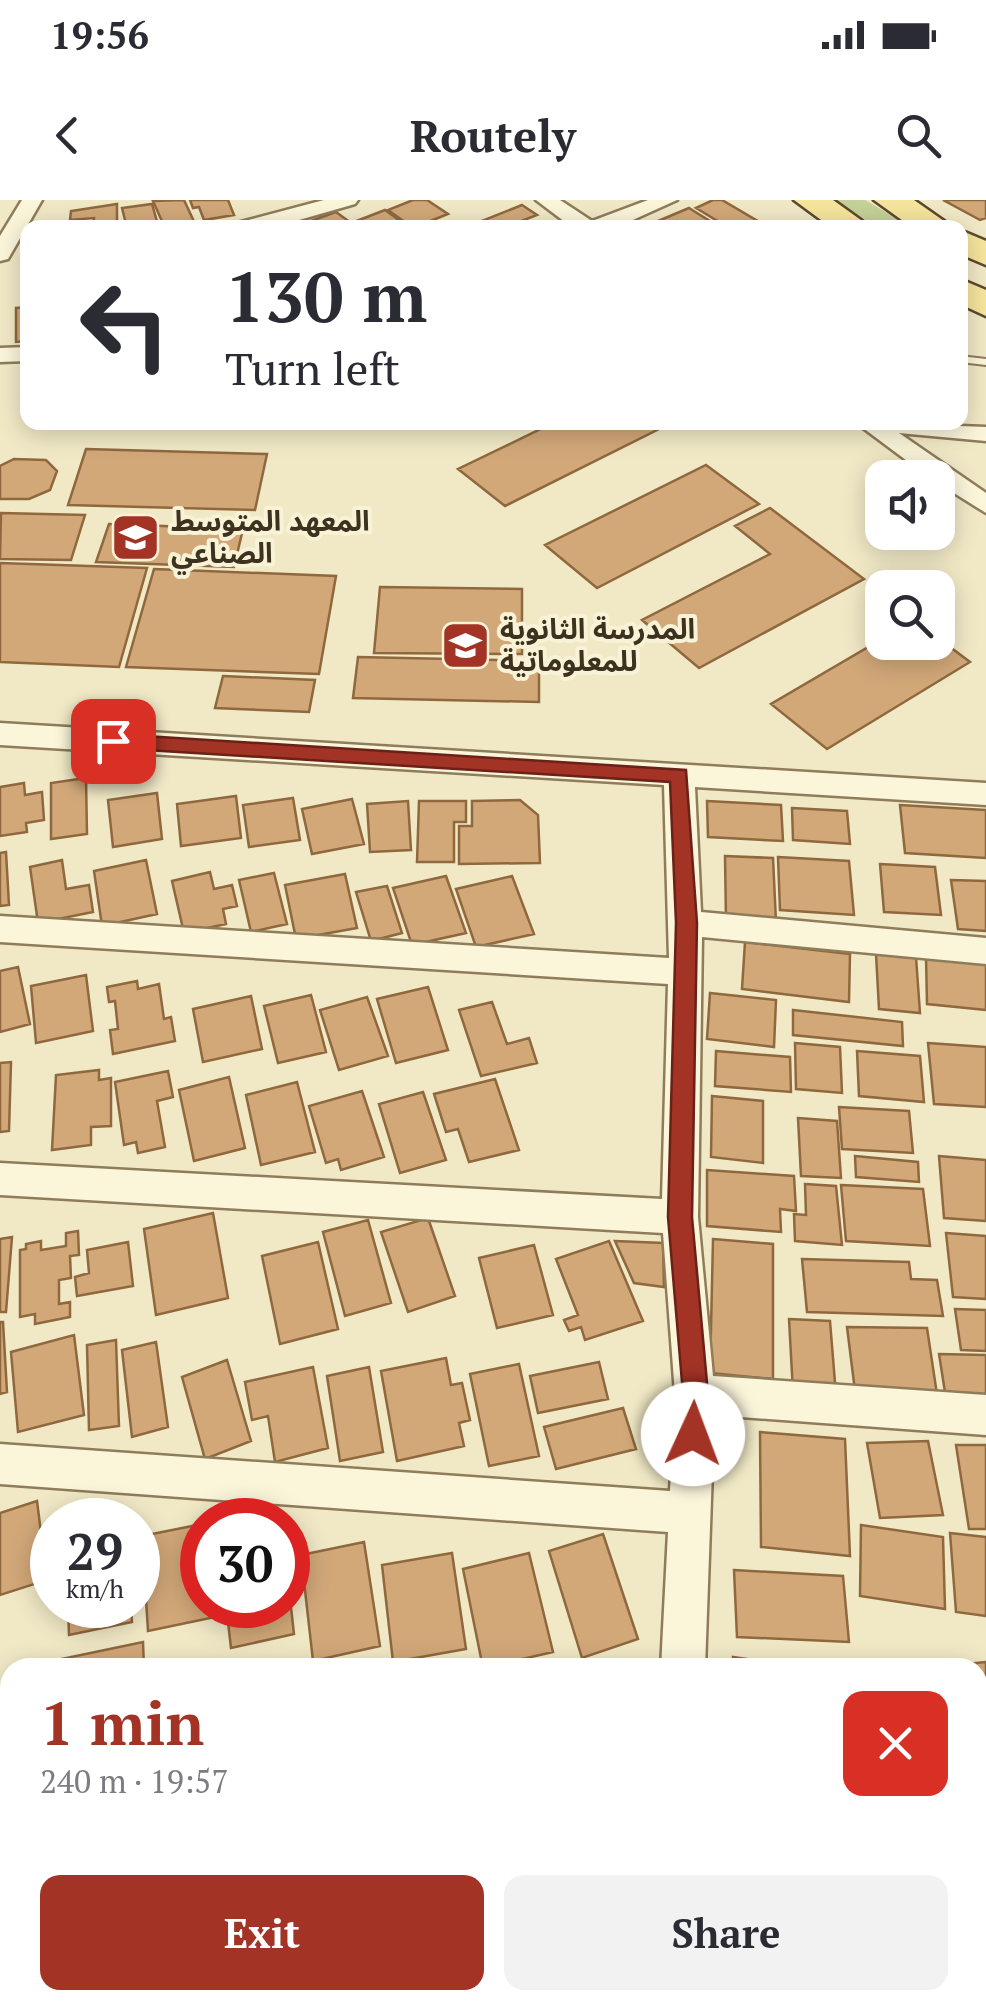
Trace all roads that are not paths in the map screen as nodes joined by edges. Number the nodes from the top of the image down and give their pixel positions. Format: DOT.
graph roads {
  1 [pos="348,200"];
  2 [pos="546,200"];
  3 [pos="667,200"];
  4 [pos="810,200"];
  5 [pos="890,200"];
  6 [pos="274,220"];
  7 [pos="578,220"];
  8 [pos="613,220"];
  9 [pos="843,220"];
  10 [pos="924,220"];
  11 [pos="20,221"];
  12 [pos="0,255"];
  13 [pos="877,430"];
  14 [pos="943,430"];
  15 [pos="986,434"];
  16 [pos="986,506"];
  17 [pos="0,734"];
  18 [pos="679,775"];
  19 [pos="986,794"];
  20 [pos="686,923"];
  21 [pos="0,928"];
  22 [pos="986,951"];
  23 [pos="685,972"];
  24 [pos="0,1179"];
  25 [pos="680,1217"];
  26 [pos="696,1394"];
  27 [pos="986,1415"];
  28 [pos="0,1464"];
  29 [pos="687,1514"];
  30 [pos="683,1658"];
  1 -- 6 [label="street"];
  2 -- 7 [label="street"];
  3 -- 8 [label="street"];
  4 -- 9 [label="main road"];
  5 -- 10 [label="main road"];
  11 -- 12 [label="street"];
  13 -- 16 [label="street"];
  14 -- 15 [label="street"];
  17 -- 18 [label="street"];
  18 -- 19 [label="street"];
  18 -- 20 [label="street"];
  20 -- 22 [label="street"];
  20 -- 23 [label="street"];
  21 -- 23 [label="street"];
  23 -- 25 [label="street"];
  24 -- 25 [label="street"];
  25 -- 26 [label="street"];
  26 -- 27 [label="street"];
  26 -- 29 [label="street"];
  28 -- 29 [label="street"];
  29 -- 30 [label="street"];
}
